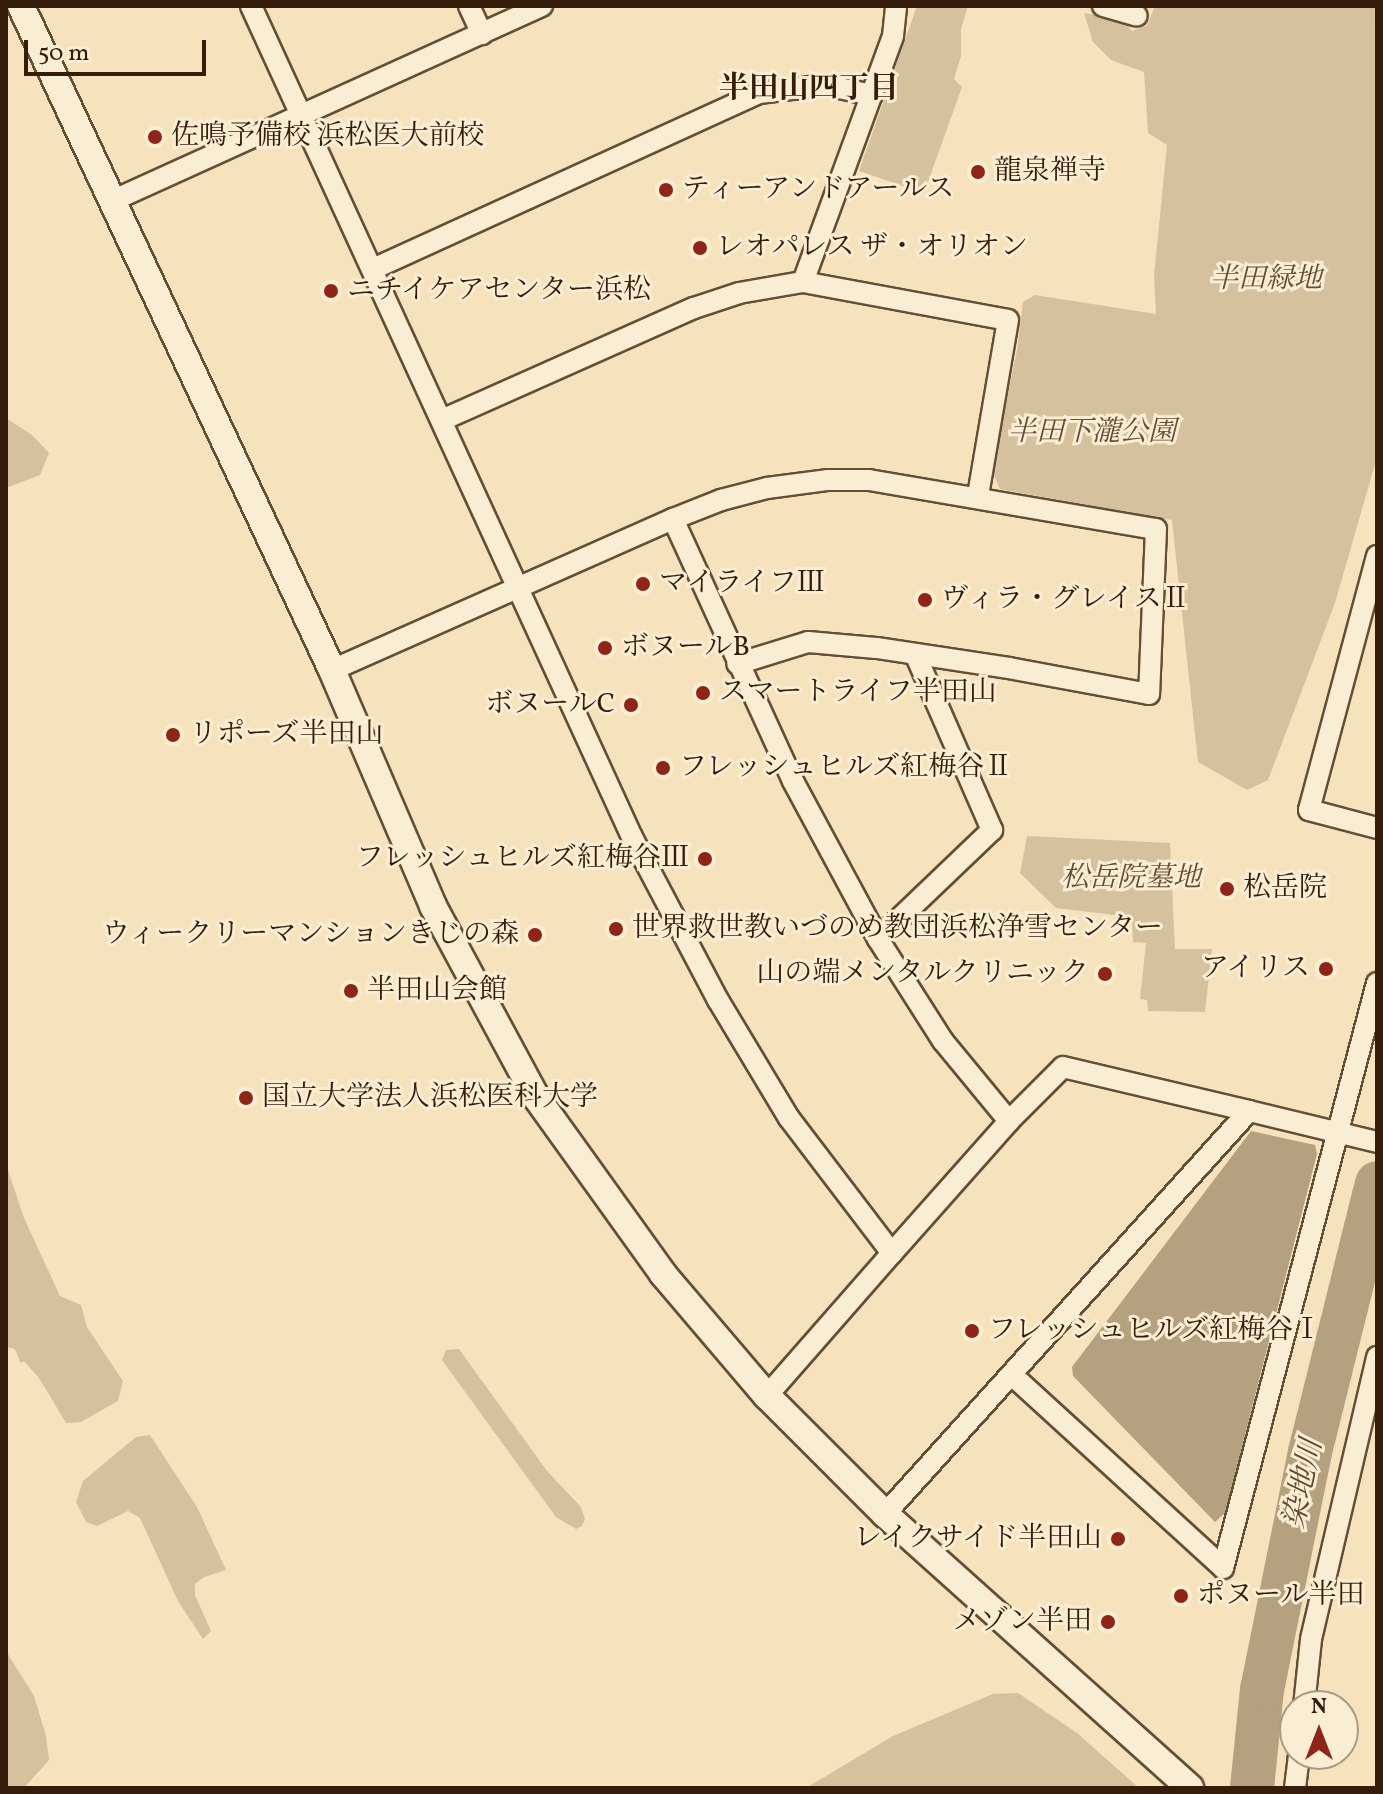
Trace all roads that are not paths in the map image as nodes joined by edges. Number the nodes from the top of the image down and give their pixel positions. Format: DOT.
graph roads {
  1 [pos="21,6"];
  2 [pos="251,6"];
  3 [pos="469,6"];
  4 [pos="542,6"];
  5 [pos="896,6"];
  6 [pos="1103,6"];
  7 [pos="1137,16"];
  8 [pos="482,34"];
  9 [pos="872,95"];
  10 [pos="301,118"];
  11 [pos="114,200"];
  12 [pos="373,269"];
  13 [pos="803,282"];
  14 [pos="442,420"];
  15 [pos="978,496"];
  16 [pos="673,519"];
  17 [pos="1377,556"];
  18 [pos="519,588"];
  19 [pos="916,656"];
  20 [pos="737,664"];
  21 [pos="332,670"];
  22 [pos="1377,828"];
  23 [pos="878,939"];
  24 [pos="1377,983"];
  25 [pos="1249,1111"];
  26 [pos="1009,1121"];
  27 [pos="1336,1132"];
  28 [pos="1368,1140"];
  29 [pos="892,1253"];
  30 [pos="1377,1357"];
  31 [pos="1012,1375"];
  32 [pos="767,1396"];
  33 [pos="885,1514"];
  34 [pos="1306,1690"];
  35 [pos="1190,1788"];
  1 -- 11 [label="street"];
  2 -- 10 [label="street"];
  3 -- 8 [label="street"];
  4 -- 8 [label="street"];
  5 -- 9 [label="street"];
  6 -- 7 [label="street"];
  8 -- 10 [label="street"];
  9 -- 12 [label="street"];
  9 -- 13 [label="street"];
  10 -- 11 [label="street"];
  10 -- 12 [label="street"];
  11 -- 21 [label="street"];
  12 -- 14 [label="street"];
  13 -- 14 [label="street"];
  13 -- 15 [label="street"];
  14 -- 18 [label="street"];
  15 -- 16 [label="street"];
  15 -- 19 [label="street"];
  16 -- 18 [label="street"];
  16 -- 20 [label="street"];
  17 -- 22 [label="street"];
  18 -- 21 [label="street"];
  18 -- 29 [label="street"];
  19 -- 20 [label="street"];
  19 -- 23 [label="street"];
  20 -- 23 [label="street"];
  21 -- 32 [label="street"];
  23 -- 26 [label="street"];
  24 -- 27 [label="street"];
  25 -- 26 [label="street"];
  25 -- 27 [label="street"];
  25 -- 31 [label="street"];
  26 -- 29 [label="street"];
  27 -- 28 [label="street"];
  27 -- 31 [label="street"];
  29 -- 32 [label="street"];
  30 -- 34 [label="street"];
  31 -- 33 [label="street"];
  32 -- 33 [label="street"];
  33 -- 35 [label="street"];
}
